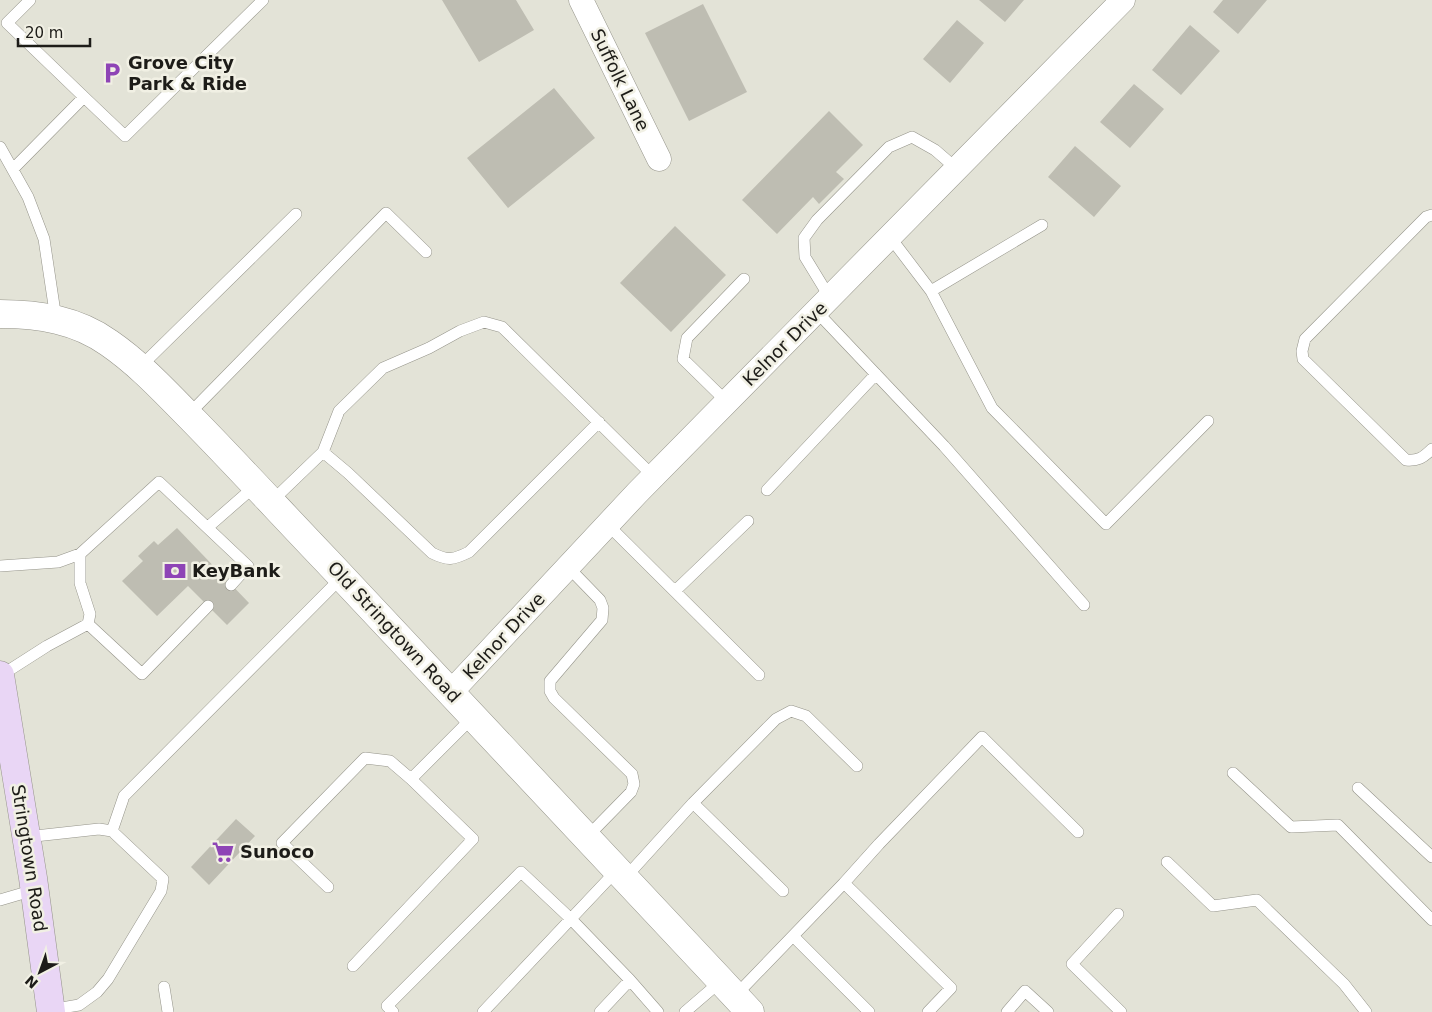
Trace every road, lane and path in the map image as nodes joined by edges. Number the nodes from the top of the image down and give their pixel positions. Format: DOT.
graph roads {
  1 [pos="30,0"];
  2 [pos="263,0"];
  3 [pos="1123,0"];
  4 [pos="588,2"];
  5 [pos="84,97"];
  6 [pos="0,147"];
  7 [pos="659,159"];
  8 [pos="13,169"];
  9 [pos="957,169"];
  10 [pos="296,214"];
  11 [pos="1432,215"];
  12 [pos="1042,225"];
  13 [pos="890,237"];
  14 [pos="426,252"];
  15 [pos="744,279"];
  16 [pos="931,291"];
  17 [pos="823,305"];
  18 [pos="0,314"];
  19 [pos="56,319"];
  20 [pos="140,367"];
  21 [pos="876,374"];
  22 [pos="727,402"];
  23 [pos="188,415"];
  24 [pos="1208,421"];
  25 [pos="599,422"];
  26 [pos="1432,449"];
  27 [pos="323,452"];
  28 [pos="654,477"];
  29 [pos="767,490"];
  30 [pos="263,494"];
  31 [pos="748,521"];
  32 [pos="608,525"];
  33 [pos="208,527"];
  34 [pos="80,554"];
  35 [pos="0,566"];
  36 [pos="568,567"];
  37 [pos="342,578"];
  38 [pos="231,585"];
  39 [pos="675,591"];
  40 [pos="1084,605"];
  41 [pos="208,606"];
  42 [pos="88,624"];
  43 [pos="759,675"];
  44 [pos="0,676"];
  45 [pos="451,692"];
  46 [pos="474,716"];
  47 [pos="857,766"];
  48 [pos="1233,773"];
  49 [pos="411,779"];
  50 [pos="1358,788"];
  51 [pos="693,803"];
  52 [pos="112,831"];
  53 [pos="1078,832"];
  54 [pos="26,837"];
  55 [pos="587,837"];
  56 [pos="1432,857"];
  57 [pos="1166,862"];
  58 [pos="621,874"];
  59 [pos="844,883"];
  60 [pos="328,887"];
  61 [pos="34,890"];
  62 [pos="784,891"];
  63 [pos="0,900"];
  64 [pos="1118,914"];
  65 [pos="571,919"];
  66 [pos="1432,920"];
  67 [pos="793,936"];
  68 [pos="353,966"];
  69 [pos="630,980"];
  70 [pos="164,987"];
  71 [pos="735,996"];
  72 [pos="50,1011"];
  73 [pos="168,1012"];
  74 [pos="392,1012"];
  75 [pos="483,1012"];
  76 [pos="600,1012"];
  77 [pos="658,1012"];
  78 [pos="685,1012"];
  79 [pos="869,1012"];
  80 [pos="928,1012"];
  81 [pos="1007,1012"];
  82 [pos="1048,1012"];
  83 [pos="1121,1012"];
  84 [pos="1366,1012"];
  1 -- 5 [label="lane"];
  2 -- 5 [label="lane"];
  3 -- 9 [label="street, Kelnor Drive"];
  4 -- 7 [label="street, Suffolk Lane"];
  5 -- 8 [label="lane"];
  6 -- 8 [label="lane"];
  8 -- 19 [label="lane"];
  9 -- 13 [label="street, Kelnor Drive"];
  9 -- 17 [label="lane"];
  10 -- 20 [label="lane"];
  11 -- 26 [label="lane"];
  12 -- 16 [label="lane"];
  13 -- 16 [label="lane"];
  13 -- 17 [label="street, Kelnor Drive"];
  14 -- 23 [label="lane"];
  15 -- 22 [label="lane"];
  16 -- 24 [label="lane"];
  17 -- 21 [label="lane"];
  17 -- 22 [label="street, Kelnor Drive"];
  18 -- 19 [label="street, Old Stringtown Road"];
  19 -- 20 [label="street, Old Stringtown Road"];
  20 -- 23 [label="street, Old Stringtown Road"];
  21 -- 29 [label="lane"];
  21 -- 40 [label="lane"];
  22 -- 28 [label="street, Kelnor Drive"];
  23 -- 30 [label="street, Old Stringtown Road"];
  25 -- 27 [label="lane"];
  25 -- 27 [label="lane"];
  25 -- 28 [label="lane"];
  27 -- 30 [label="lane"];
  28 -- 32 [label="street, Kelnor Drive"];
  30 -- 33 [label="lane"];
  30 -- 37 [label="street, Old Stringtown Road"];
  31 -- 39 [label="lane"];
  32 -- 36 [label="street, Kelnor Drive"];
  32 -- 39 [label="lane"];
  33 -- 34 [label="lane"];
  33 -- 38 [label="lane"];
  34 -- 35 [label="lane"];
  34 -- 42 [label="lane"];
  36 -- 45 [label="street, Kelnor Drive"];
  36 -- 55 [label="lane"];
  37 -- 45 [label="street, Old Stringtown Road"];
  37 -- 52 [label="lane"];
  39 -- 43 [label="lane"];
  41 -- 42 [label="lane"];
  42 -- 44 [label="lane"];
  44 -- 54 [label="main road, Stringtown Road"];
  45 -- 46 [label="street, Old Stringtown Road"];
  46 -- 49 [label="lane"];
  46 -- 55 [label="street, Old Stringtown Road"];
  47 -- 51 [label="lane"];
  48 -- 66 [label="lane"];
  49 -- 60 [label="lane"];
  49 -- 68 [label="lane"];
  50 -- 56 [label="lane"];
  51 -- 58 [label="lane"];
  51 -- 62 [label="lane"];
  52 -- 54 [label="lane"];
  52 -- 72 [label="lane"];
  53 -- 59 [label="lane"];
  54 -- 61 [label="main road, Stringtown Road"];
  55 -- 58 [label="street, Old Stringtown Road"];
  57 -- 84 [label="lane"];
  58 -- 65 [label="lane"];
  58 -- 71 [label="street, Old Stringtown Road"];
  59 -- 67 [label="lane"];
  59 -- 80 [label="lane"];
  61 -- 63 [label="lane"];
  61 -- 72 [label="main road, Stringtown Road"];
  64 -- 83 [label="lane"];
  65 -- 69 [label="lane"];
  65 -- 74 [label="lane"];
  65 -- 75 [label="lane"];
  67 -- 71 [label="lane"];
  67 -- 79 [label="lane"];
  69 -- 76 [label="lane"];
  69 -- 77 [label="lane"];
  70 -- 73 [label="lane"];
  71 -- 78 [label="lane"];
  81 -- 82 [label="lane"];
}
